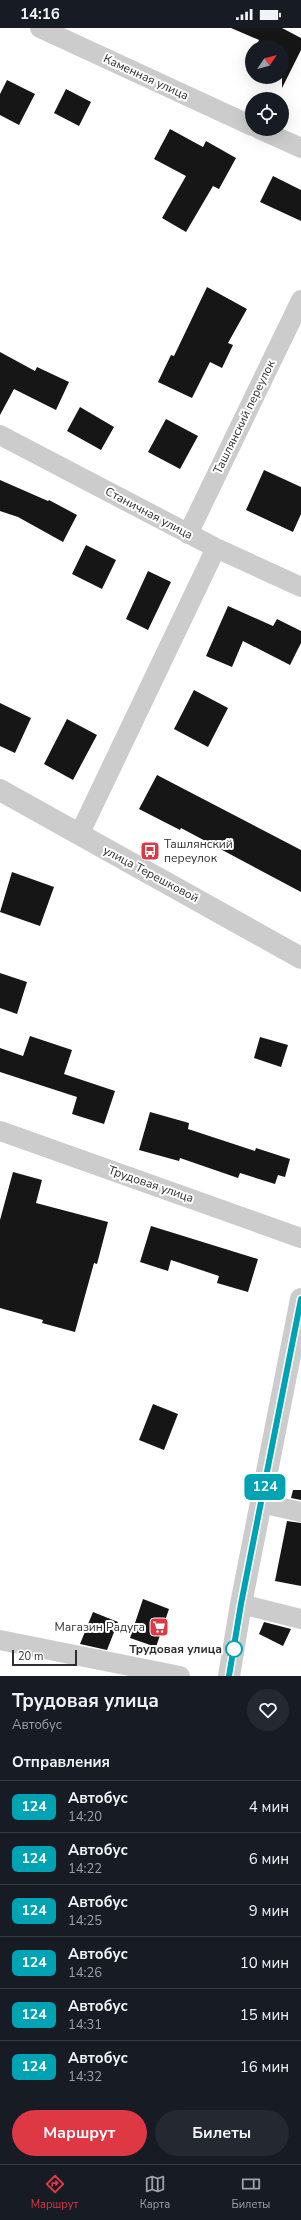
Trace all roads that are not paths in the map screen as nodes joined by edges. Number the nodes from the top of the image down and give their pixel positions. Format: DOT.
graph roads {
  1 [pos="40,28"];
  2 [pos="245,123"];
  3 [pos="274,136"];
  4 [pos="301,148"];
  5 [pos="301,300"];
  6 [pos="0,434"];
  7 [pos="188,534"];
  8 [pos="216,548"];
  9 [pos="301,587"];
  10 [pos="0,790"];
  11 [pos="79,835"];
  12 [pos="301,958"];
  13 [pos="0,1131"];
  14 [pos="301,1238"];
  15 [pos="301,1299"];
  16 [pos="261,1504"];
  17 [pos="301,1512"];
  18 [pos="241,1604"];
  19 [pos="301,1619"];
  20 [pos="0,1640"];
  21 [pos="180,1676"];
  22 [pos="229,1676"];
  1 -- 2 [label="street, Каменная улица"];
  3 -- 4 [label="street"];
  5 -- 7 [label="street, Ташлянский переулок"];
  6 -- 7 [label="street, Станичная улица"];
  7 -- 8 [label="street, Станичная улица"];
  8 -- 9 [label="street, Станичная улица"];
  8 -- 11 [label="street"];
  10 -- 11 [label="street, улица Терешковой"];
  11 -- 12 [label="street, улица Терешковой"];
  13 -- 14 [label="street, Трудовая улица"];
  15 -- 16 [label="street"];
  16 -- 17 [label="street"];
  16 -- 18 [label="street"];
  18 -- 19 [label="street"];
  18 -- 22 [label="street"];
  20 -- 21 [label="street"];
}
